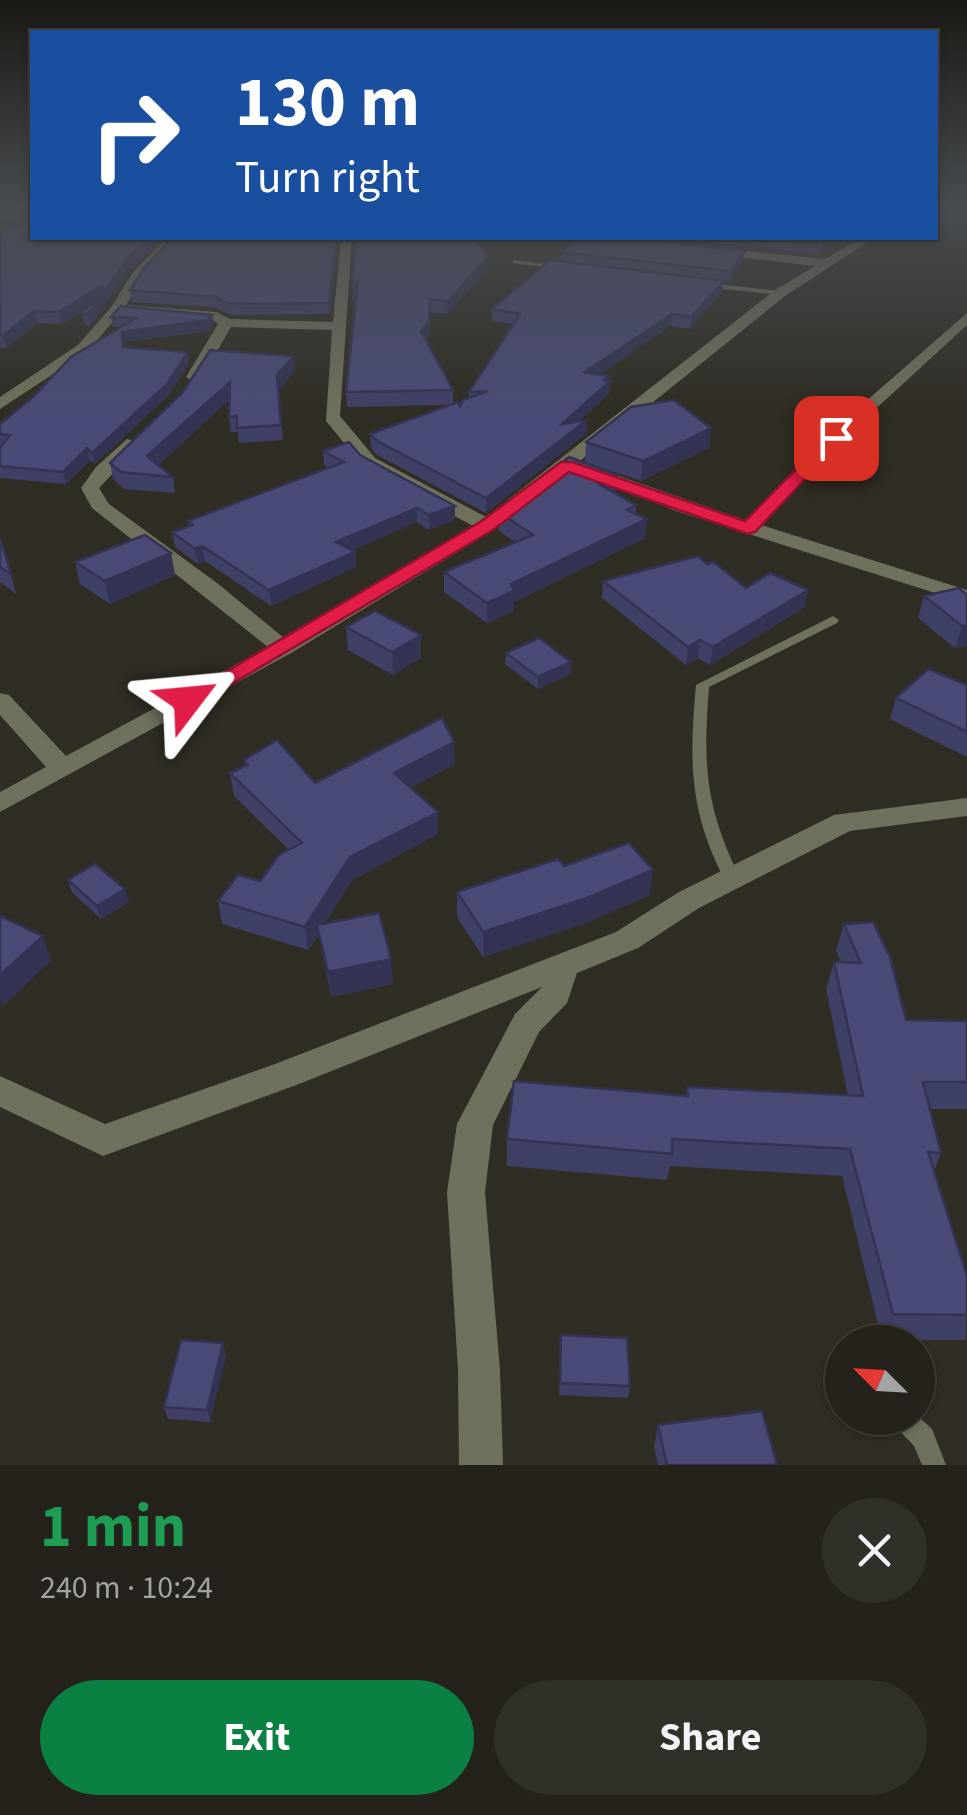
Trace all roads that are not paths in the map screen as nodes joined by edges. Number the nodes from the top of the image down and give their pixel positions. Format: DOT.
graph roads {
  1 [pos="140,273"];
  2 [pos="345,273"];
  3 [pos="810,273"];
  4 [pos="696,284"];
  5 [pos="780,293"];
  6 [pos="117,308"];
  7 [pos="967,317"];
  8 [pos="226,323"];
  9 [pos="338,326"];
  10 [pos="182,393"];
  11 [pos="0,404"];
  12 [pos="144,433"];
  13 [pos="566,466"];
  14 [pos="487,526"];
  15 [pos="748,528"];
  16 [pos="967,597"];
  17 [pos="834,620"];
  18 [pos="282,648"];
  19 [pos="0,700"];
  20 [pos="63,770"];
  21 [pos="0,803"];
  22 [pos="967,807"];
  23 [pos="732,878"];
  24 [pos="562,968"];
  25 [pos="0,1091"];
  26 [pos="920,1435"];
  27 [pos="481,1465"];
  28 [pos="934,1465"];
  1 -- 6 [label="street"];
  2 -- 9 [label="street"];
  3 -- 5 [label="street"];
  4 -- 5 [label="lane"];
  5 -- 13 [label="street"];
  6 -- 8 [label="street"];
  6 -- 11 [label="street"];
  7 -- 15 [label="street"];
  8 -- 9 [label="street"];
  8 -- 10 [label="street"];
  9 -- 14 [label="street"];
  12 -- 18 [label="street"];
  13 -- 14 [label="street"];
  13 -- 15 [label="street"];
  14 -- 18 [label="street"];
  15 -- 16 [label="street"];
  17 -- 23 [label="lane"];
  18 -- 20 [label="street"];
  19 -- 20 [label="street"];
  20 -- 21 [label="street"];
  22 -- 23 [label="street"];
  23 -- 24 [label="street"];
  24 -- 25 [label="street"];
  24 -- 27 [label="street"];
  26 -- 28 [label="lane"];
}
